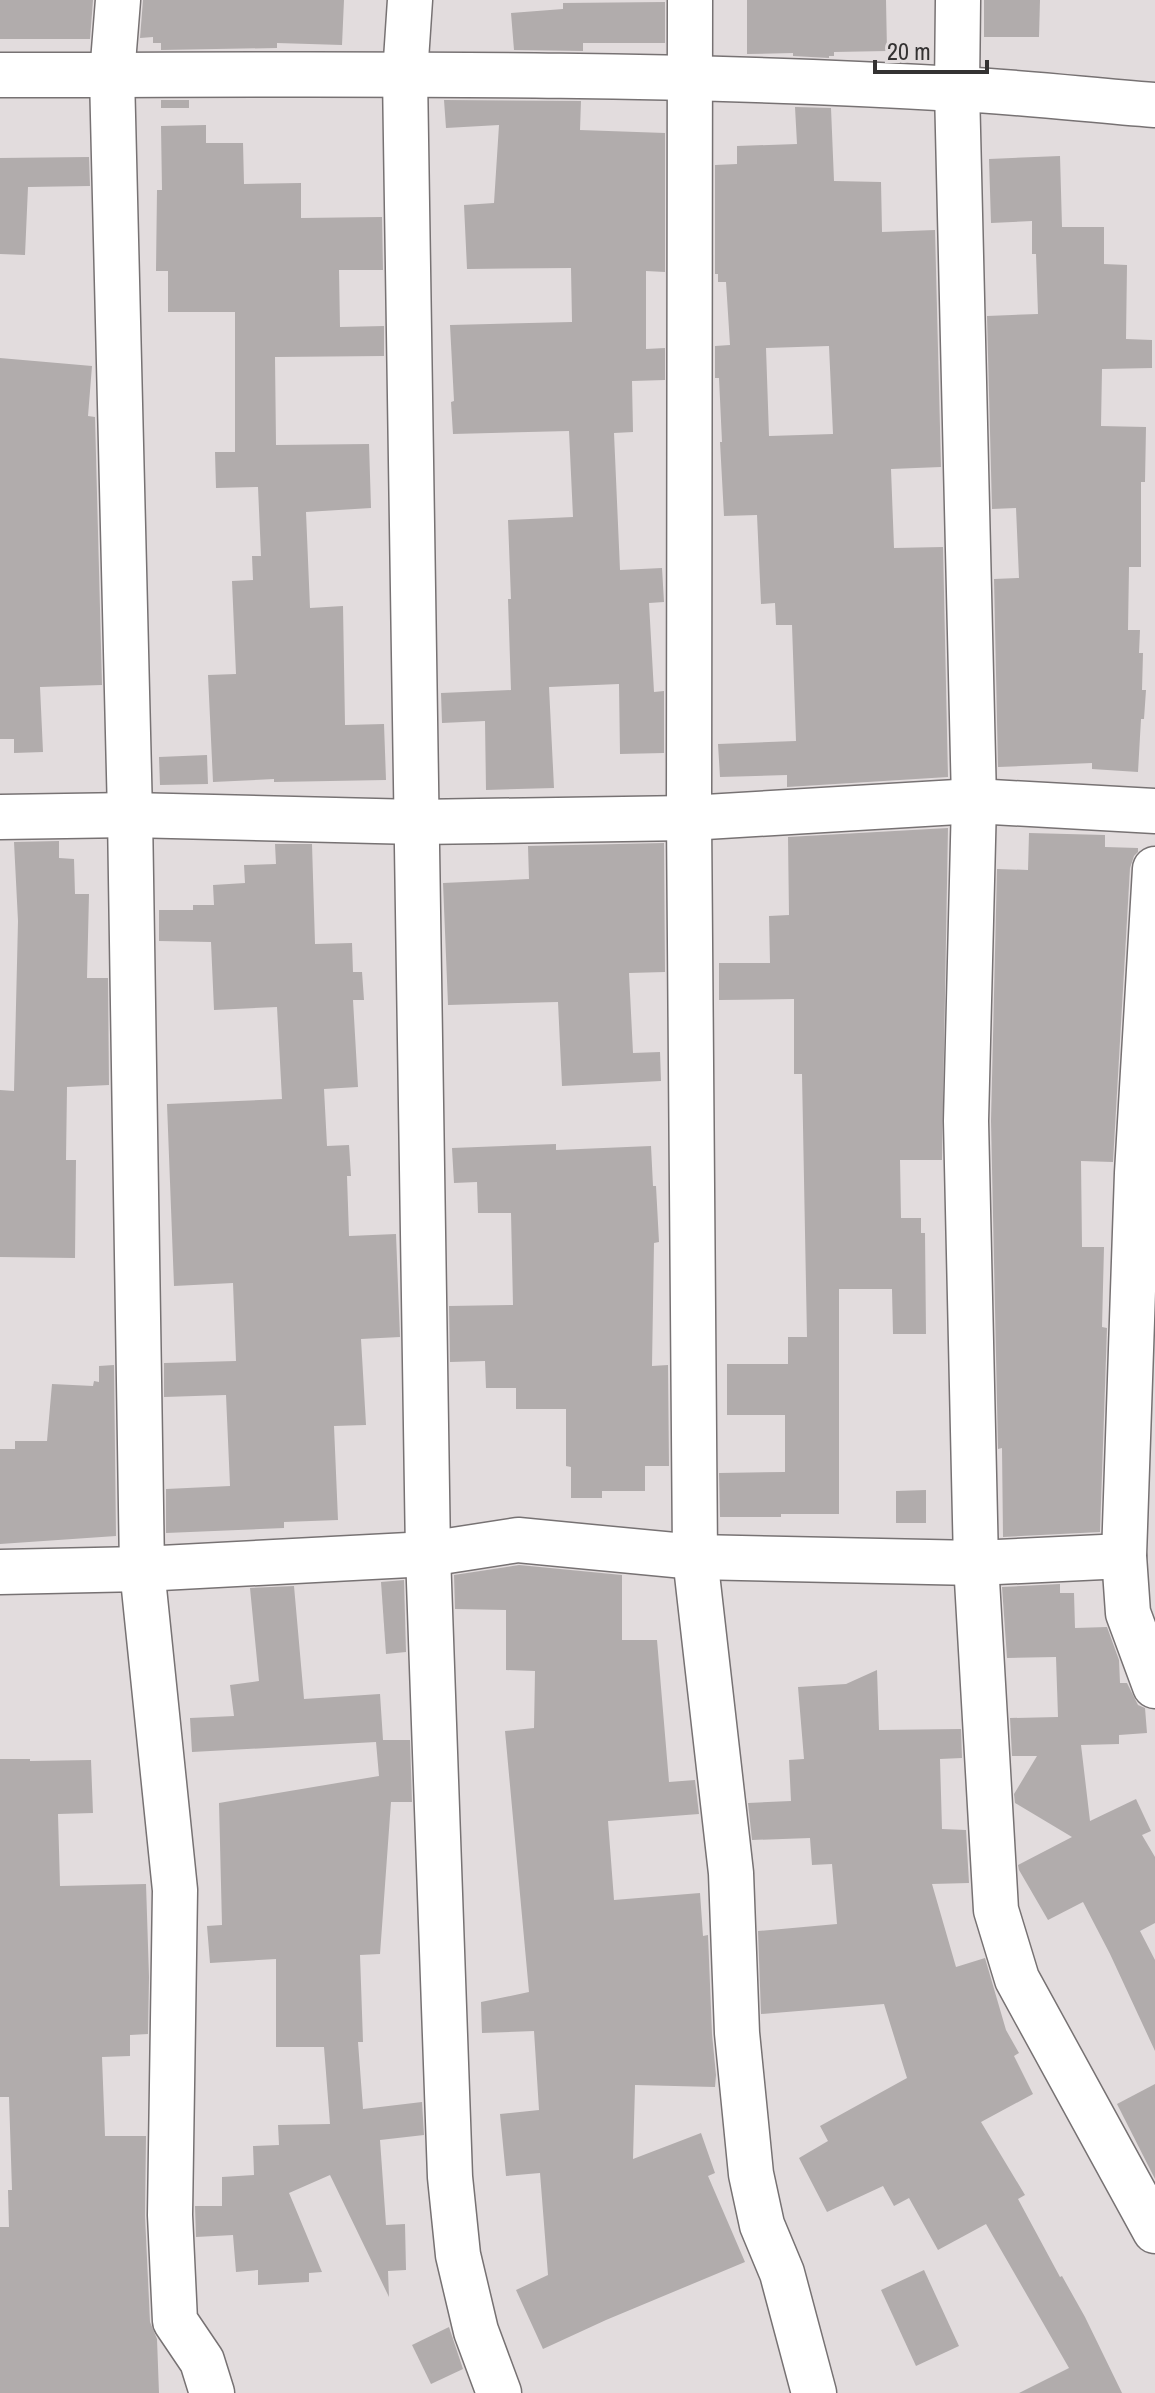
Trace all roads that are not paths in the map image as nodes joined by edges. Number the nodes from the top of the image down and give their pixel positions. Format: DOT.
graph roads {
  1 [pos="118,0"];
  2 [pos="410,0"];
  3 [pos="690,0"];
  4 [pos="958,0"];
  5 [pos="0,75"];
  6 [pos="112,75"];
  7 [pos="405,75"];
  8 [pos="690,78"];
  9 [pos="957,89"];
  10 [pos="1155,105"];
  11 [pos="974,801"];
  12 [pos="1155,811"];
  13 [pos="130,815"];
  14 [pos="0,817"];
  15 [pos="689,818"];
  16 [pos="416,822"];
  17 [pos="1155,869"];
  18 [pos="428,1554"];
  19 [pos="1124,1556"];
  20 [pos="695,1557"];
  21 [pos="976,1563"];
  22 [pos="142,1569"];
  23 [pos="0,1572"];
  24 [pos="1155,1686"];
  25 [pos="1155,2231"];
  26 [pos="212,2393"];
  27 [pos="499,2393"];
  28 [pos="814,2393"];
  1 -- 6 [label="street"];
  2 -- 7 [label="street"];
  3 -- 8 [label="street"];
  4 -- 9 [label="street"];
  5 -- 6 [label="street"];
  6 -- 7 [label="street"];
  6 -- 13 [label="street"];
  7 -- 8 [label="street"];
  7 -- 16 [label="street"];
  8 -- 9 [label="street"];
  8 -- 15 [label="street"];
  9 -- 10 [label="street"];
  9 -- 11 [label="street"];
  11 -- 12 [label="street"];
  11 -- 15 [label="street"];
  11 -- 21 [label="street"];
  13 -- 14 [label="street"];
  13 -- 16 [label="street"];
  13 -- 22 [label="street"];
  15 -- 16 [label="street"];
  15 -- 20 [label="street"];
  16 -- 18 [label="street"];
  17 -- 19 [label="street"];
  18 -- 20 [label="street"];
  18 -- 22 [label="street"];
  18 -- 27 [label="street"];
  19 -- 21 [label="street"];
  19 -- 24 [label="street"];
  20 -- 21 [label="street"];
  20 -- 28 [label="street"];
  21 -- 25 [label="street"];
  22 -- 23 [label="street"];
  22 -- 26 [label="street"];
}
